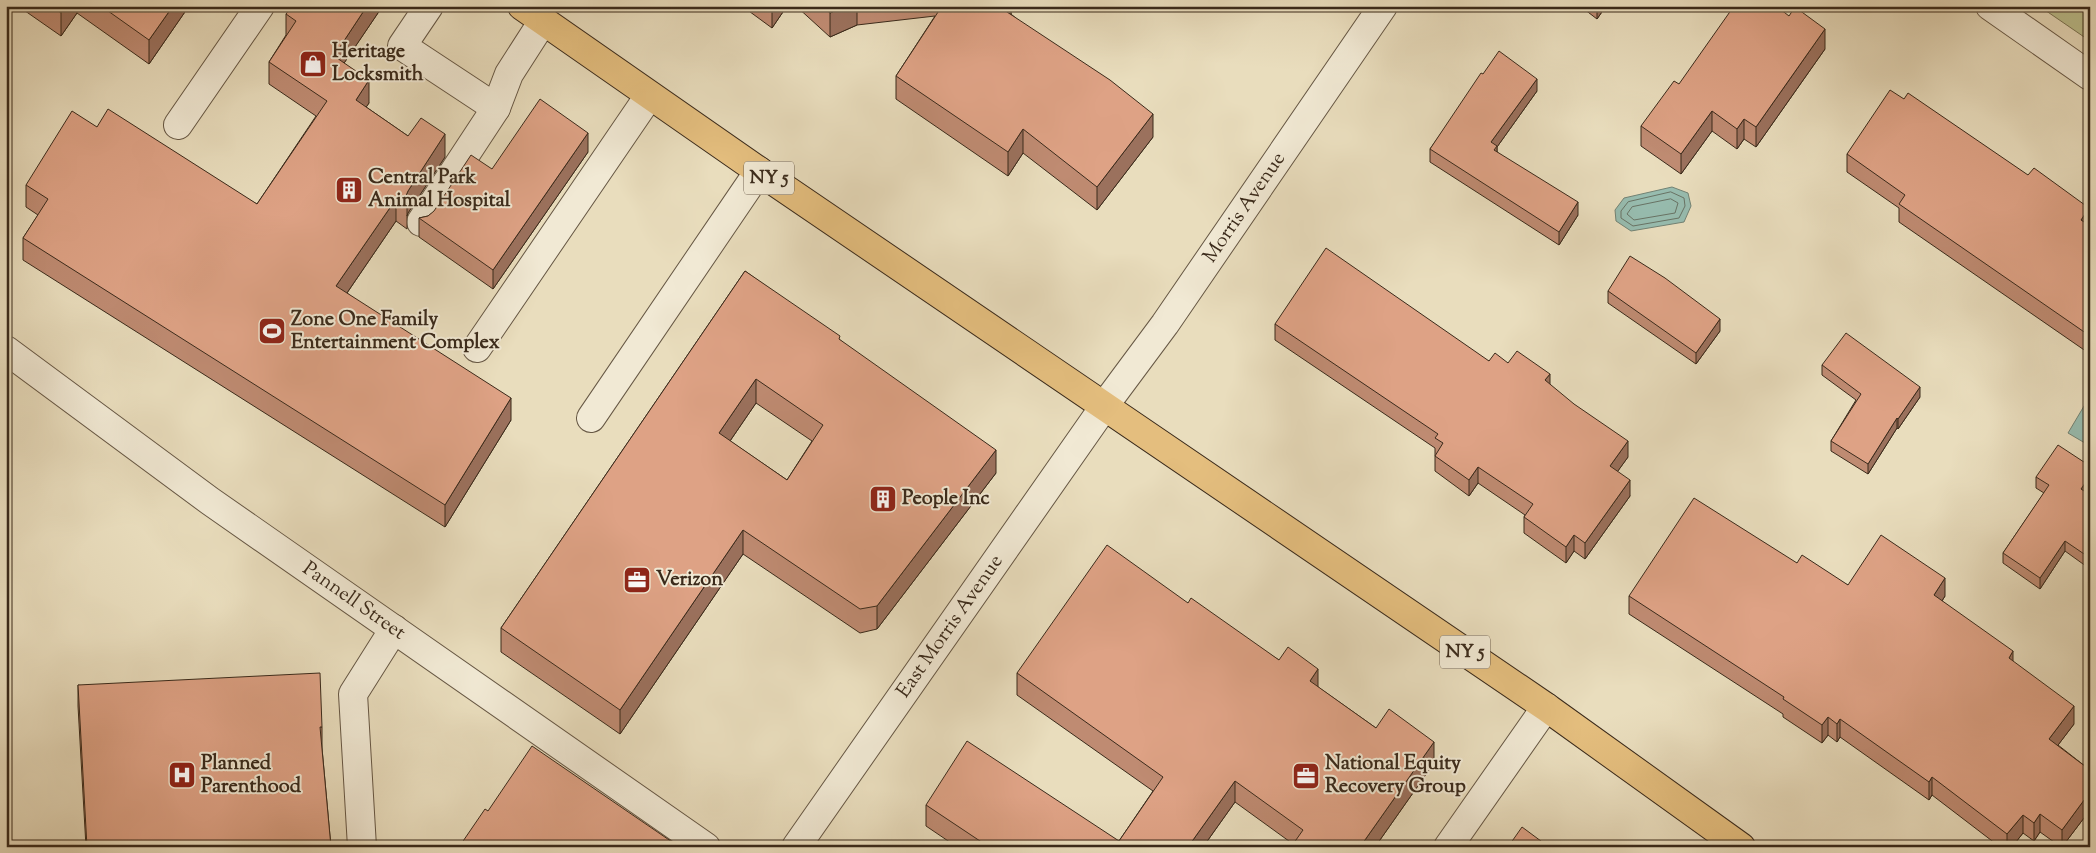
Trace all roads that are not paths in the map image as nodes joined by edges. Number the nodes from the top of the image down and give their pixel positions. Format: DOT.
graph roads {
  1 [pos="260,6"];
  2 [pos="429,6"];
  3 [pos="1383,6"];
  4 [pos="1990,6"];
  5 [pos="532,14"];
  6 [pos="2090,76"];
  7 [pos="649,96"];
  8 [pos="496,108"];
  9 [pos="178,125"];
  10 [pos="759,171"];
  11 [pos="421,222"];
  12 [pos="477,348"];
  13 [pos="6,350"];
  14 [pos="1104,407"];
  15 [pos="591,418"];
  16 [pos="394,630"];
  17 [pos="1546,707"];
  18 [pos="362,847"];
  19 [pos="706,847"];
  20 [pos="796,847"];
  21 [pos="1448,847"];
  22 [pos="1741,847"];
  1 -- 9 [label="street"];
  2 -- 8 [label="street"];
  3 -- 14 [label="street, Morris Avenue"];
  4 -- 6 [label="street"];
  5 -- 7 [label="main road, NY 5"];
  5 -- 8 [label="street"];
  7 -- 10 [label="main road, NY 5"];
  7 -- 12 [label="street"];
  8 -- 11 [label="street"];
  10 -- 14 [label="main road, NY 5"];
  10 -- 15 [label="street"];
  13 -- 16 [label="street, Pannell Street"];
  14 -- 17 [label="main road, NY 5"];
  14 -- 20 [label="street, East Morris Avenue"];
  16 -- 18 [label="street"];
  16 -- 19 [label="street, Pannell Street"];
  17 -- 21 [label="street"];
  17 -- 22 [label="main road, NY 5"];
}
